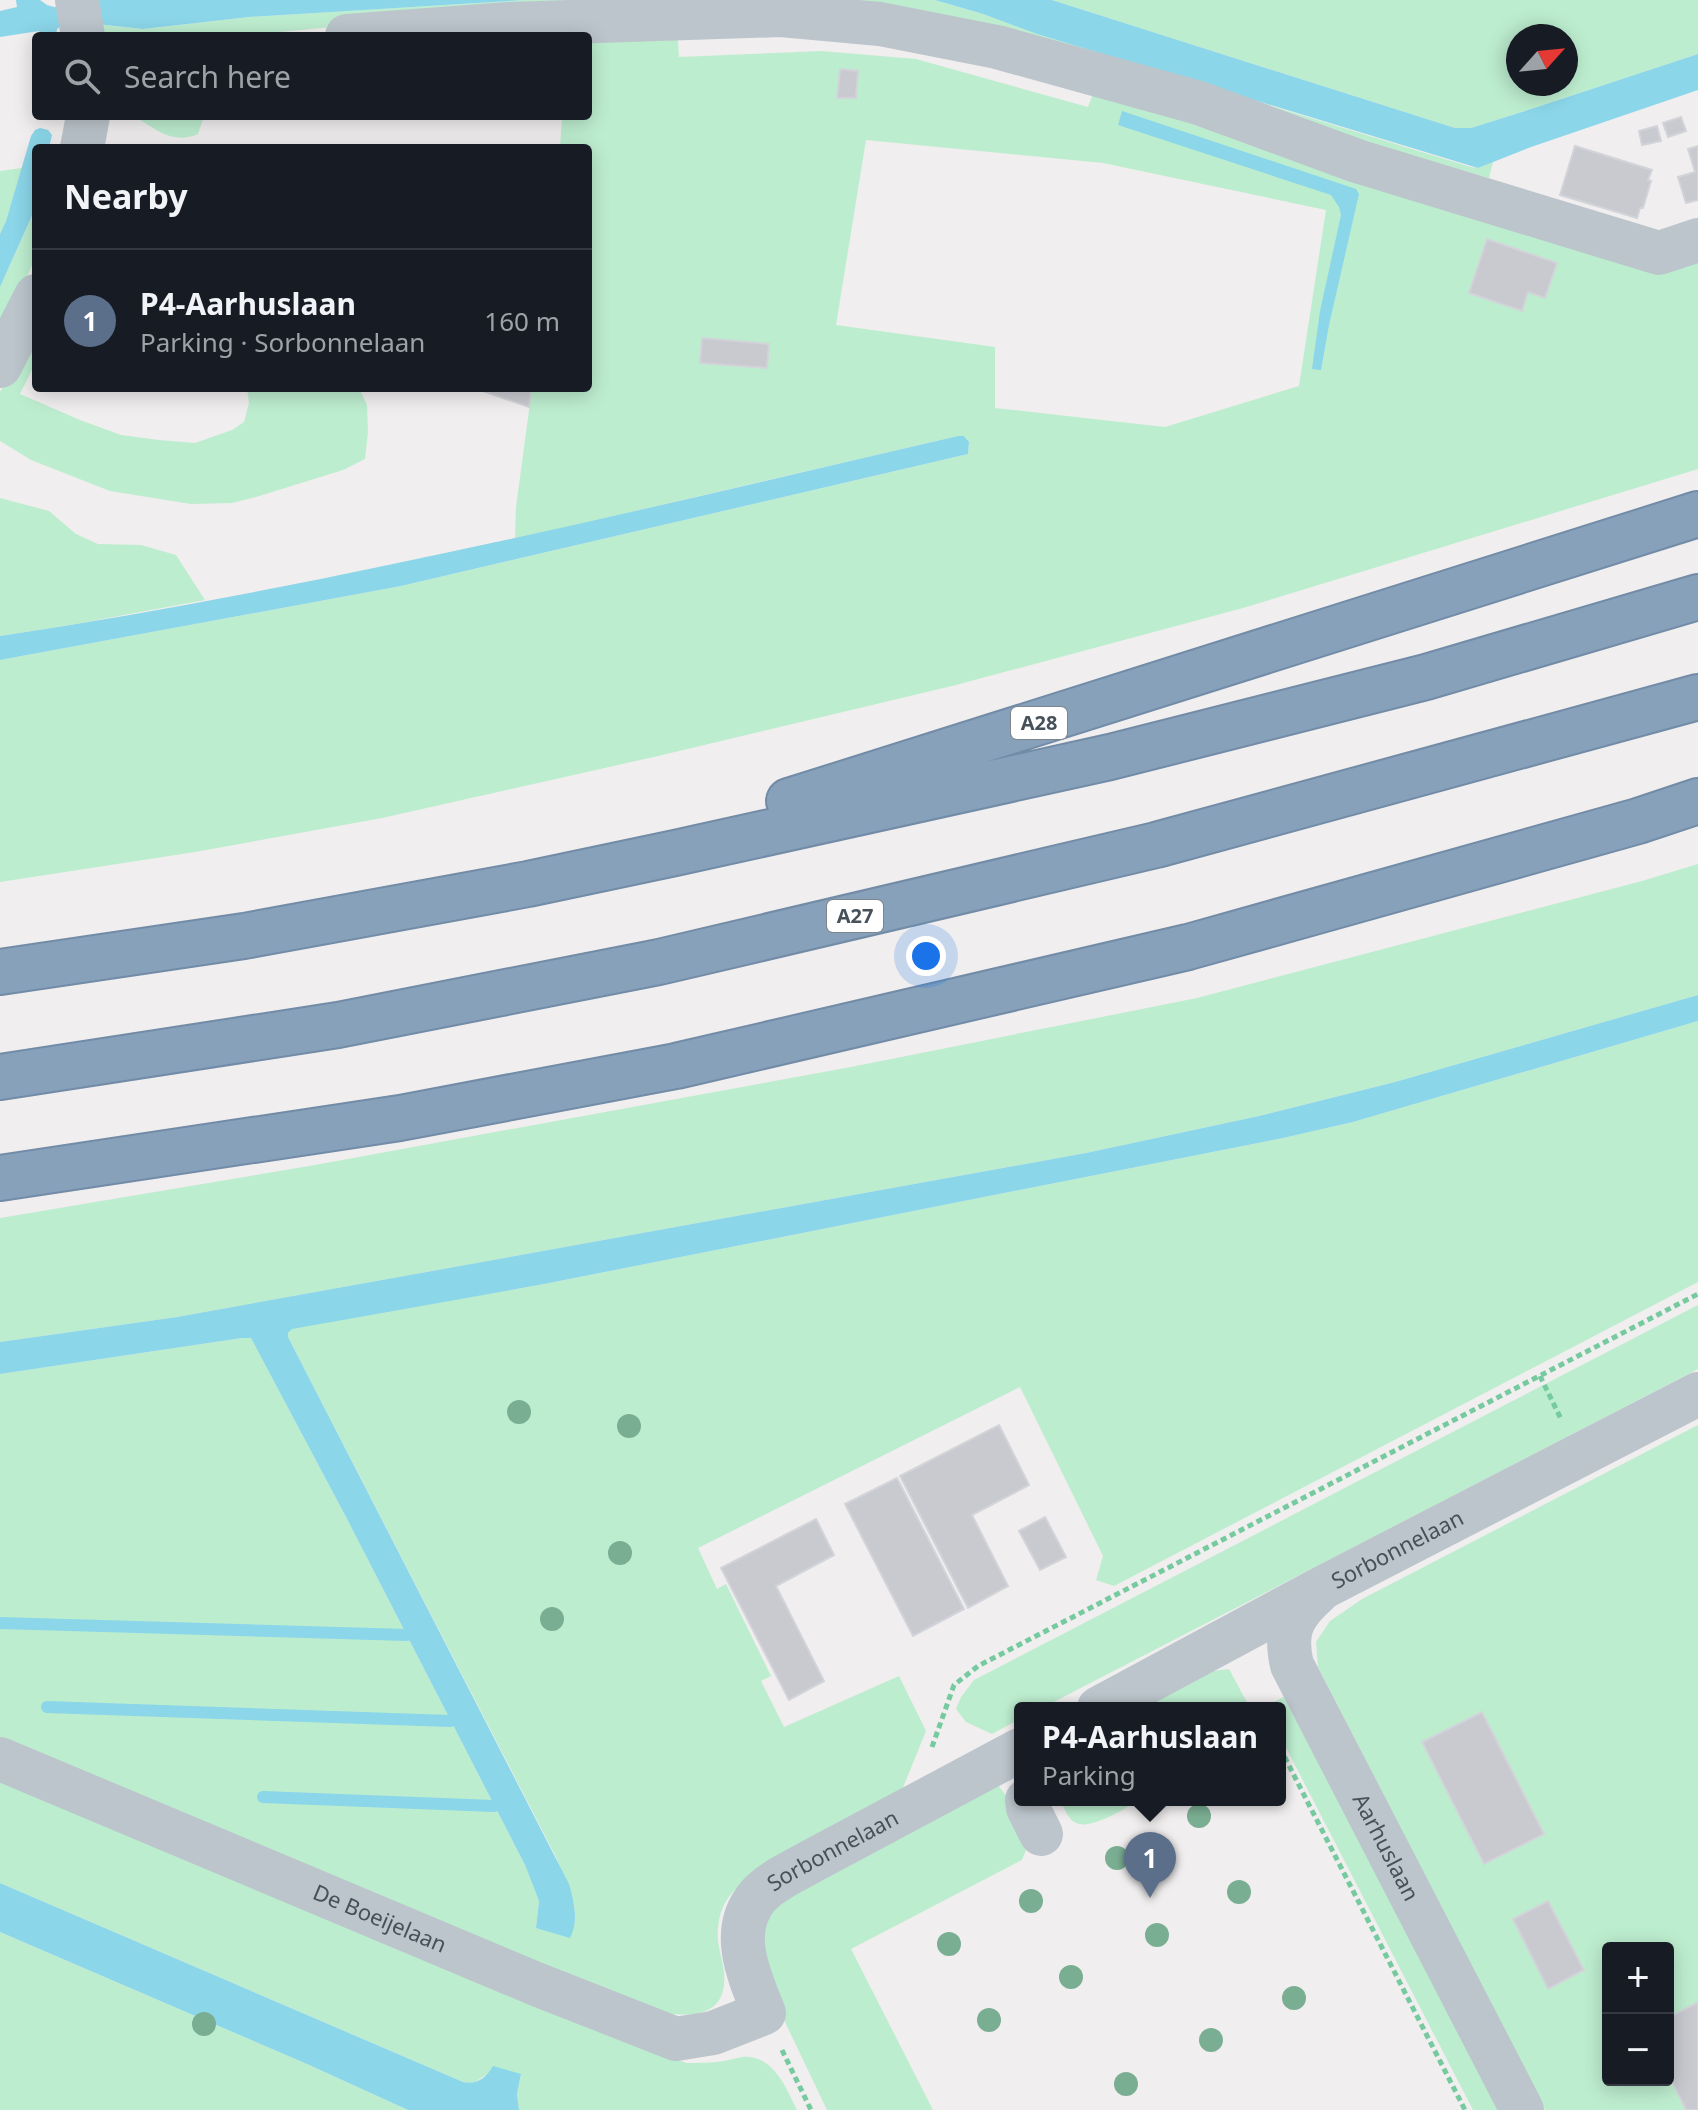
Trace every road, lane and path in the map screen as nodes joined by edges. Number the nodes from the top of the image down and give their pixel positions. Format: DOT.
graph roads {
  1 [pos="401,32"];
  2 [pos="87,120"];
  3 [pos="83,144"];
  4 [pos="1698,240"];
  5 [pos="32,304"];
  6 [pos="0,366"];
  7 [pos="1698,514"];
  8 [pos="1698,597"];
  9 [pos="1698,697"];
  10 [pos="1698,801"];
  11 [pos="528,884"];
  12 [pos="0,972"];
  13 [pos="0,1077"];
  14 [pos="0,1178"];
  15 [pos="1698,1294"];
  16 [pos="1698,1394"];
  17 [pos="1322,1588"];
  18 [pos="1110,1702"];
  19 [pos="0,1759"];
  20 [pos="1014,1759"];
  21 [pos="1286,1760"];
  22 [pos="909,1810"];
  23 [pos="764,2013"];
  24 [pos="811,2110"];
  25 [pos="1465,2110"];
  26 [pos="1522,2110"];
  1 -- 4 [label="street"];
  2 -- 3 [label="street"];
  5 -- 6 [label="street"];
  7 -- 11 [label="highway, A28"];
  8 -- 11 [label="highway"];
  9 -- 13 [label="highway, A27"];
  10 -- 14 [label="highway"];
  11 -- 12 [label="highway"];
  15 -- 22 [label="path"];
  16 -- 17 [label="street, Sorbonnelaan"];
  17 -- 18 [label="street, Sorbonnelaan"];
  17 -- 26 [label="street, Aarhuslaan"];
  19 -- 23 [label="street, De Boeijelaan"];
  20 -- 22 [label="street, Sorbonnelaan"];
  21 -- 25 [label="path"];
  22 -- 23 [label="street, Sorbonnelaan"];
  23 -- 24 [label="path"];
}
